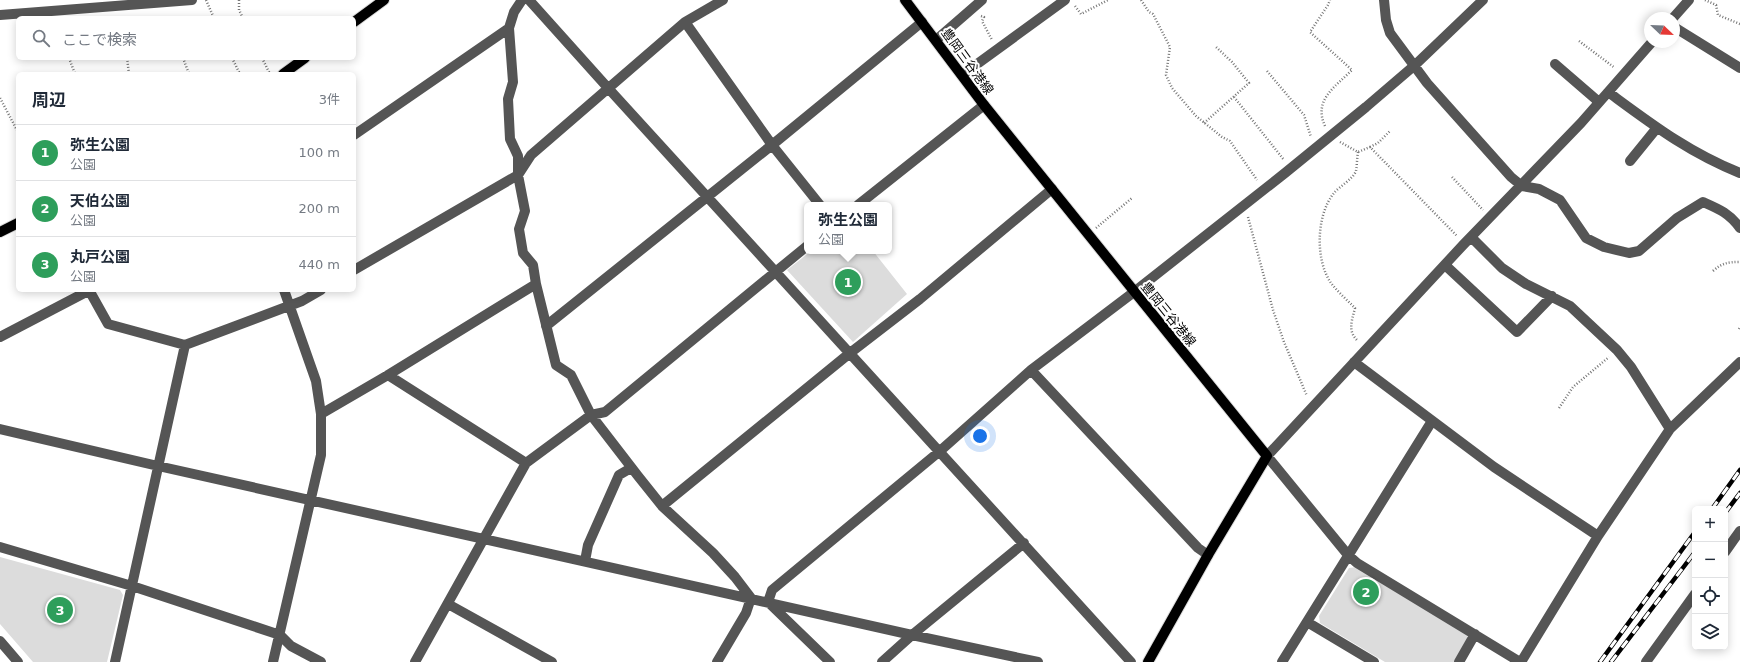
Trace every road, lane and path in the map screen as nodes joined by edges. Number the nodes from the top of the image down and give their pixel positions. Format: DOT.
graph roads {
  1 [pos="192,0"];
  2 [pos="206,0"];
  3 [pos="239,0"];
  4 [pos="384,0"];
  5 [pos="522,0"];
  6 [pos="529,0"];
  7 [pos="723,0"];
  8 [pos="905,0"];
  9 [pos="982,0"];
  10 [pos="1108,0"];
  11 [pos="1141,0"];
  12 [pos="1330,0"];
  13 [pos="1384,0"];
  14 [pos="1482,0"];
  15 [pos="1689,0"];
  16 [pos="1704,0"];
  17 [pos="1069,2"];
  18 [pos="969,10"];
  19 [pos="1678,12"];
  20 [pos="0,15"];
  21 [pos="213,16"];
  22 [pos="242,16"];
  23 [pos="356,21"];
  24 [pos="685,22"];
  25 [pos="922,22"];
  26 [pos="1740,24"];
  27 [pos="509,28"];
  28 [pos="1680,31"];
  29 [pos="936,40"];
  30 [pos="1579,41"];
  31 [pos="1215,46"];
  32 [pos="1647,48"];
  33 [pos="997,50"];
  34 [pos="70,60"];
  35 [pos="127,60"];
  36 [pos="184,60"];
  37 [pos="233,60"];
  38 [pos="263,60"];
  39 [pos="302,60"];
  40 [pos="1415,64"];
  41 [pos="1555,64"];
  42 [pos="1740,68"];
  43 [pos="1267,71"];
  44 [pos="74,72"];
  45 [pos="129,72"];
  46 [pos="188,72"];
  47 [pos="239,72"];
  48 [pos="269,72"];
  49 [pos="286,72"];
  50 [pos="1624,74"];
  51 [pos="962,76"];
  52 [pos="608,88"];
  53 [pos="1608,92"];
  54 [pos="1234,97"];
  55 [pos="0,98"];
  56 [pos="1599,102"];
  57 [pos="984,105"];
  58 [pos="1204,123"];
  59 [pos="16,128"];
  60 [pos="1656,128"];
  61 [pos="1390,131"];
  62 [pos="356,134"];
  63 [pos="1330,137"];
  64 [pos="772,146"];
  65 [pos="1370,147"];
  66 [pos="1315,149"];
  67 [pos="1358,152"];
  68 [pos="1630,160"];
  69 [pos="1291,168"];
  70 [pos="1740,173"];
  71 [pos="518,175"];
  72 [pos="1452,177"];
  73 [pos="1522,186"];
  74 [pos="1052,189"];
  75 [pos="1263,190"];
  76 [pos="707,196"];
  77 [pos="1132,198"];
  78 [pos="818,202"];
  79 [pos="862,202"];
  80 [pos="1244,205"];
  81 [pos="1490,218"];
  82 [pos="16,224"];
  83 [pos="1740,228"];
  84 [pos="0,232"];
  85 [pos="1088,234"];
  86 [pos="1468,240"];
  87 [pos="804,248"];
  88 [pos="1740,262"];
  89 [pos="1445,265"];
  90 [pos="356,269"];
  91 [pos="776,271"];
  92 [pos="1713,271"];
  93 [pos="536,284"];
  94 [pos="86,292"];
  95 [pos="91,292"];
  96 [pos="285,292"];
  97 [pos="318,292"];
  98 [pos="1134,292"];
  99 [pos="1552,296"];
  100 [pos="290,305"];
  101 [pos="546,326"];
  102 [pos="0,337"];
  103 [pos="185,345"];
  104 [pos="1367,348"];
  105 [pos="1617,350"];
  106 [pos="850,353"];
  107 [pos="1354,362"];
  108 [pos="1740,362"];
  109 [pos="1031,370"];
  110 [pos="388,375"];
  111 [pos="1312,407"];
  112 [pos="1559,408"];
  113 [pos="321,414"];
  114 [pos="592,415"];
  115 [pos="1432,421"];
  116 [pos="1670,428"];
  117 [pos="0,429"];
  118 [pos="940,450"];
  119 [pos="1267,456"];
  120 [pos="526,462"];
  121 [pos="158,466"];
  122 [pos="631,468"];
  123 [pos="311,500"];
  124 [pos="662,506"];
  125 [pos="1740,531"];
  126 [pos="1598,536"];
  127 [pos="485,538"];
  128 [pos="1024,543"];
  129 [pos="0,547"];
  130 [pos="1728,548"];
  131 [pos="1208,555"];
  132 [pos="1348,555"];
  133 [pos="585,561"];
  134 [pos="132,586"];
  135 [pos="750,598"];
  136 [pos="1692,598"];
  137 [pos="768,602"];
  138 [pos="448,604"];
  139 [pos="1307,622"];
  140 [pos="1475,634"];
  141 [pos="280,635"];
  142 [pos="912,635"];
  143 [pos="0,641"];
  144 [pos="1022,660"];
  145 [pos="18,662"];
  146 [pos="115,662"];
  147 [pos="274,662"];
  148 [pos="321,662"];
  149 [pos="415,662"];
  150 [pos="552,662"];
  151 [pos="717,662"];
  152 [pos="830,662"];
  153 [pos="882,662"];
  154 [pos="1038,662"];
  155 [pos="1131,662"];
  156 [pos="1148,662"];
  157 [pos="1282,662"];
  158 [pos="1374,662"];
  159 [pos="1459,662"];
  160 [pos="1521,662"];
  161 [pos="1646,662"];
  1 -- 20 [label="street"];
  2 -- 21 [label="path"];
  3 -- 22 [label="path"];
  4 -- 23 [label="main road"];
  5 -- 27 [label="street"];
  6 -- 52 [label="street"];
  7 -- 24 [label="street"];
  8 -- 25 [label="main road, 豊岡三谷港線"];
  9 -- 18 [label="street"];
  10 -- 17 [label="path"];
  11 -- 58 [label="path"];
  12 -- 63 [label="path"];
  13 -- 40 [label="street"];
  14 -- 40 [label="street"];
  15 -- 19 [label="street"];
  16 -- 26 [label="path"];
  17 -- 33 [label="street"];
  18 -- 29 [label="street"];
  18 -- 33 [label="path"];
  24 -- 52 [label="street"];
  24 -- 64 [label="street"];
  25 -- 29 [label="main road, 豊岡三谷港線"];
  25 -- 64 [label="street"];
  27 -- 62 [label="street"];
  27 -- 71 [label="street"];
  28 -- 42 [label="street"];
  29 -- 51 [label="main road, 豊岡三谷港線"];
  30 -- 50 [label="path"];
  31 -- 54 [label="path"];
  32 -- 50 [label="street"];
  33 -- 51 [label="street"];
  34 -- 44 [label="path"];
  35 -- 45 [label="path"];
  36 -- 46 [label="path"];
  37 -- 47 [label="path"];
  38 -- 48 [label="path"];
  39 -- 49 [label="main road"];
  40 -- 63 [label="street"];
  40 -- 73 [label="street"];
  41 -- 56 [label="street"];
  43 -- 66 [label="path"];
  50 -- 53 [label="street"];
  51 -- 57 [label="main road, 豊岡三谷港線"];
  52 -- 71 [label="street"];
  52 -- 76 [label="street"];
  53 -- 56 [label="street"];
  53 -- 60 [label="street"];
  54 -- 58 [label="path"];
  54 -- 69 [label="path"];
  55 -- 59 [label="path"];
  56 -- 73 [label="street"];
  57 -- 74 [label="main road, 豊岡三谷港線"];
  57 -- 79 [label="street"];
  58 -- 75 [label="path"];
  60 -- 68 [label="street"];
  60 -- 70 [label="street"];
  61 -- 65 [label="path"];
  63 -- 66 [label="street"];
  63 -- 67 [label="path"];
  64 -- 76 [label="street"];
  64 -- 78 [label="street"];
  65 -- 67 [label="path"];
  65 -- 86 [label="path"];
  66 -- 69 [label="street"];
  67 -- 104 [label="path"];
  69 -- 75 [label="street"];
  71 -- 90 [label="street"];
  71 -- 93 [label="street"];
  72 -- 81 [label="path"];
  73 -- 81 [label="street"];
  73 -- 83 [label="street"];
  74 -- 85 [label="main road, 豊岡三谷港線"];
  74 -- 106 [label="street"];
  75 -- 80 [label="street"];
  76 -- 91 [label="street"];
  76 -- 101 [label="street"];
  77 -- 85 [label="path"];
  80 -- 98 [label="street"];
  80 -- 111 [label="path"];
  81 -- 86 [label="street"];
  82 -- 84 [label="main road"];
  85 -- 98 [label="main road, 豊岡三谷港線"];
  86 -- 89 [label="street"];
  86 -- 99 [label="street"];
  87 -- 91 [label="street"];
  88 -- 92 [label="path"];
  89 -- 99 [label="street"];
  89 -- 104 [label="street"];
  91 -- 106 [label="street"];
  91 -- 114 [label="street"];
  93 -- 101 [label="street"];
  93 -- 110 [label="street"];
  94 -- 102 [label="street"];
  95 -- 103 [label="street"];
  96 -- 100 [label="street"];
  97 -- 100 [label="street"];
  98 -- 109 [label="street"];
  98 -- 119 [label="main road, 豊岡三谷港線"];
  99 -- 105 [label="street"];
  100 -- 103 [label="street"];
  100 -- 113 [label="street"];
  101 -- 114 [label="street"];
  103 -- 121 [label="street"];
  104 -- 107 [label="street"];
  105 -- 112 [label="path"];
  105 -- 116 [label="street"];
  106 -- 118 [label="street"];
  106 -- 124 [label="street"];
  107 -- 111 [label="street"];
  107 -- 115 [label="street"];
  108 -- 116 [label="street"];
  109 -- 118 [label="street"];
  109 -- 131 [label="street"];
  110 -- 113 [label="street"];
  110 -- 120 [label="street"];
  111 -- 119 [label="street"];
  113 -- 123 [label="street"];
  114 -- 120 [label="street"];
  114 -- 122 [label="street"];
  115 -- 126 [label="street"];
  115 -- 132 [label="street"];
  116 -- 126 [label="street"];
  117 -- 121 [label="street"];
  118 -- 128 [label="street"];
  118 -- 137 [label="street"];
  119 -- 131 [label="main road"];
  119 -- 132 [label="street"];
  120 -- 127 [label="street"];
  121 -- 123 [label="street"];
  121 -- 134 [label="street"];
  122 -- 124 [label="street"];
  122 -- 133 [label="street"];
  123 -- 127 [label="street"];
  123 -- 141 [label="street"];
  124 -- 135 [label="street"];
  125 -- 130 [label="street"];
  126 -- 160 [label="street"];
  127 -- 133 [label="street"];
  127 -- 138 [label="street"];
  128 -- 142 [label="street"];
  128 -- 155 [label="street"];
  129 -- 134 [label="street"];
  131 -- 156 [label="main road"];
  132 -- 139 [label="street"];
  132 -- 140 [label="street"];
  133 -- 135 [label="street"];
  134 -- 141 [label="street"];
  134 -- 146 [label="street"];
  135 -- 137 [label="street"];
  135 -- 151 [label="street"];
  136 -- 161 [label="street"];
  137 -- 142 [label="street"];
  137 -- 152 [label="street"];
  138 -- 149 [label="street"];
  138 -- 150 [label="street"];
  139 -- 157 [label="street"];
  139 -- 158 [label="street"];
  140 -- 159 [label="street"];
  140 -- 160 [label="street"];
  141 -- 147 [label="street"];
  141 -- 148 [label="street"];
  142 -- 144 [label="street"];
  142 -- 153 [label="street"];
  143 -- 145 [label="street"];
  144 -- 154 [label="street"];
}
